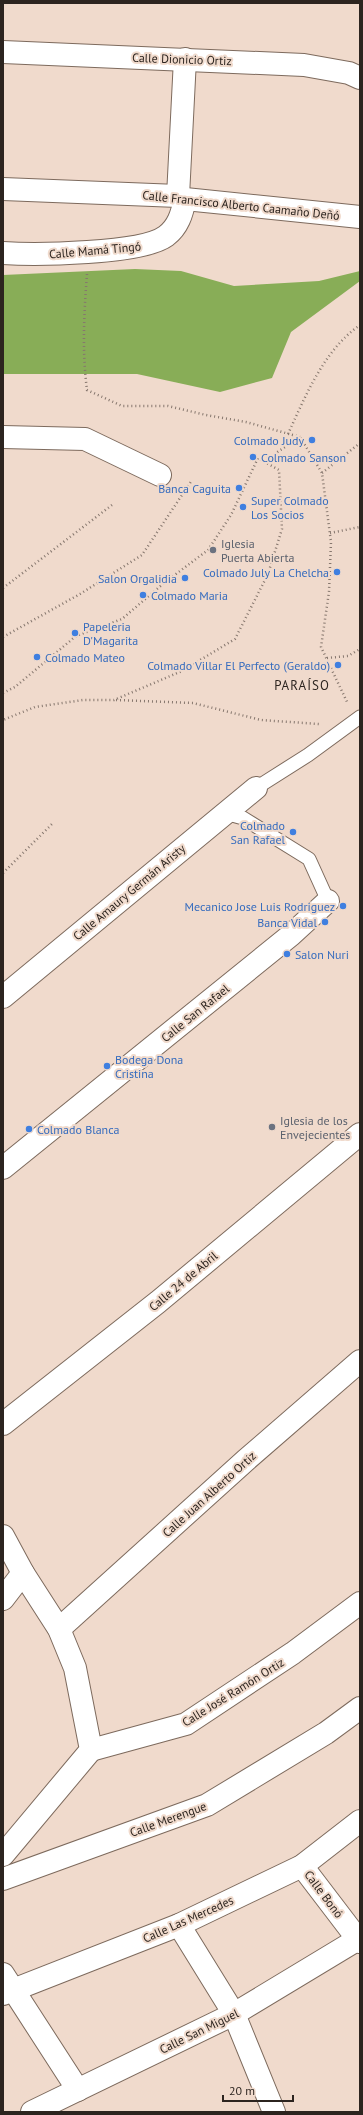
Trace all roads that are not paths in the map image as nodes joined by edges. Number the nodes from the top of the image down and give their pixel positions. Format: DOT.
graph roads {
  1 [pos="3,52"];
  2 [pos="185,59"];
  3 [pos="360,78"];
  4 [pos="3,188"];
  5 [pos="182,198"];
  6 [pos="360,217"];
  7 [pos="3,253"];
  8 [pos="3,437"];
  9 [pos="160,475"];
  10 [pos="358,719"];
  11 [pos="256,788"];
  12 [pos="225,813"];
  13 [pos="328,901"];
  14 [pos="3,997"];
  15 [pos="360,1134"];
  16 [pos="3,1168"];
  17 [pos="360,1361"];
  18 [pos="3,1424"];
  19 [pos="3,1536"];
  20 [pos="23,1574"];
  21 [pos="3,1599"];
  22 [pos="360,1604"];
  23 [pos="59,1629"];
  24 [pos="360,1708"];
  25 [pos="91,1750"];
  26 [pos="360,1821"];
  27 [pos="3,1855"];
  28 [pos="302,1866"];
  29 [pos="3,1879"];
  30 [pos="179,1925"];
  31 [pos="359,1940"];
  32 [pos="6,1986"];
  33 [pos="234,2014"];
  34 [pos="78,2090"];
  35 [pos="32,2112"];
  36 [pos="274,2112"];
  1 -- 2 [label="street, Calle Dionicio Ortiz"];
  2 -- 3 [label="street, Calle Dionicio Ortiz"];
  2 -- 5 [label="street, Calle Mamá Tingó"];
  4 -- 5 [label="street, Calle Francisco Alberto Caamaño Deñó"];
  5 -- 6 [label="street, Calle Francisco Alberto Caamaño Deñó"];
  5 -- 7 [label="street, Calle Mamá Tingó"];
  8 -- 9 [label="street"];
  10 -- 11 [label="lane"];
  11 -- 12 [label="street, Calle Amaury Germán Aristy"];
  12 -- 13 [label="lane"];
  12 -- 14 [label="street, Calle Amaury Germán Aristy"];
  13 -- 16 [label="street, Calle San Rafael"];
  15 -- 18 [label="street, Calle 24 de Abril"];
  17 -- 23 [label="street, Calle Juan Alberto Ortiz"];
  19 -- 20 [label="street"];
  20 -- 21 [label="street"];
  20 -- 23 [label="street"];
  22 -- 25 [label="street, Calle José Ramón Ortiz"];
  23 -- 25 [label="street"];
  24 -- 29 [label="street, Calle Merengue"];
  25 -- 27 [label="street"];
  26 -- 28 [label="street, Calle Las Mercedes"];
  28 -- 30 [label="street, Calle Las Mercedes"];
  28 -- 31 [label="street, Calle Bonó"];
  30 -- 32 [label="street, Calle Las Mercedes"];
  30 -- 33 [label="street"];
  31 -- 33 [label="street, Calle San Miguel"];
  32 -- 34 [label="street"];
  33 -- 34 [label="street, Calle San Miguel"];
  33 -- 36 [label="street"];
  34 -- 35 [label="street, Calle San Miguel"];
}
